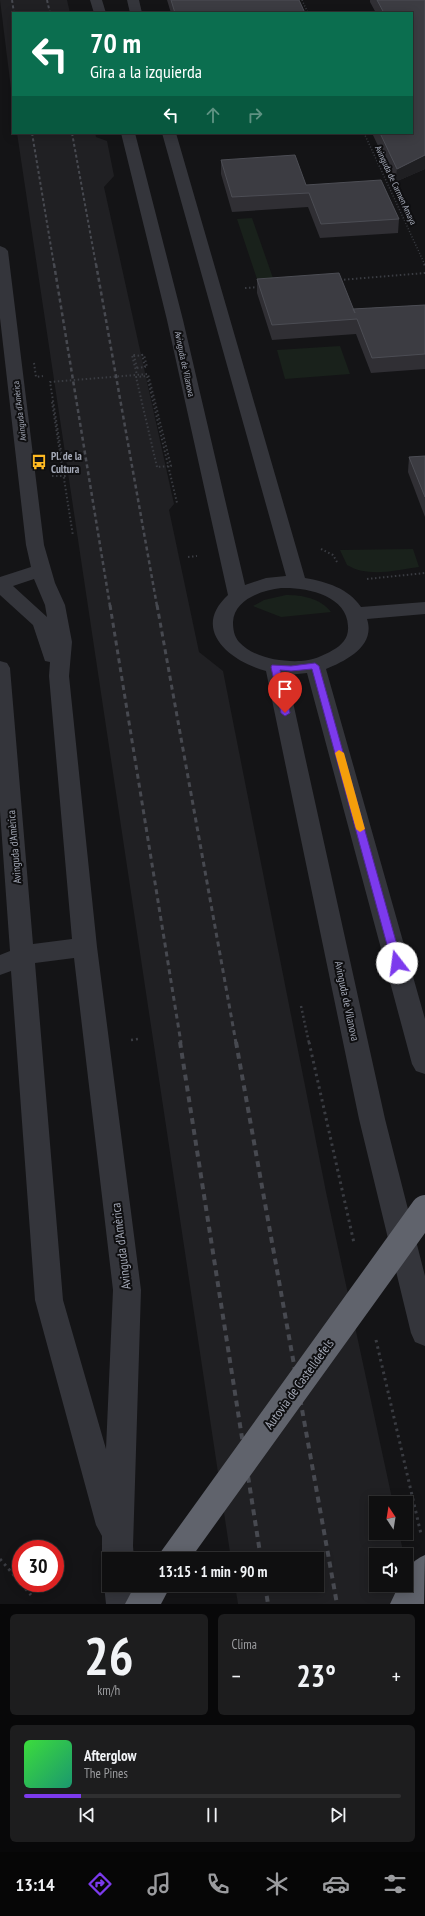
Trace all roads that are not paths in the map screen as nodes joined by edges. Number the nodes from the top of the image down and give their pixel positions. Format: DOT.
graph roads {
  1 [pos="96,0"];
  2 [pos="133,0"];
  3 [pos="100,12"];
  4 [pos="136,12"];
  5 [pos="128,134"];
  6 [pos="169,134"];
  7 [pos="0,251"];
  8 [pos="40,570"];
  9 [pos="297,582"];
  10 [pos="0,584"];
  11 [pos="238,596"];
  12 [pos="425,608"];
  13 [pos="356,614"];
  14 [pos="315,666"];
  15 [pos="275,667"];
  16 [pos="0,668"];
  17 [pos="59,676"];
  18 [pos="85,947"];
  19 [pos="11,961"];
  20 [pos="425,1064"];
  21 [pos="425,1209"];
  22 [pos="425,1333"];
  23 [pos="118,1552"];
  24 [pos="178,1552"];
  25 [pos="425,1571"];
  26 [pos="121,1592"];
  27 [pos="150,1592"];
  28 [pos="122,1604"];
  29 [pos="141,1604"];
  30 [pos="406,1604"];
  1 -- 3 [label="street"];
  2 -- 4 [label="street"];
  5 -- 11 [label="street, Avinguda de Vilanova"];
  6 -- 9 [label="street"];
  7 -- 8 [label="street, Avinguda d'Amèrica"];
  8 -- 10 [label="street, Avinguda d'Amèrica"];
  8 -- 17 [label="street, Avinguda d'Amèrica"];
  9 -- 11 [label="street"];
  9 -- 13 [label="street"];
  10 -- 17 [label="street, Avinguda d'Amèrica"];
  11 -- 15 [label="street"];
  12 -- 13 [label="street"];
  13 -- 14 [label="street"];
  14 -- 15 [label="street"];
  14 -- 20 [label="street"];
  15 -- 22 [label="street, Avinguda de Vilanova"];
  16 -- 19 [label="street, Avinguda d'Amèrica"];
  17 -- 18 [label="street, Avinguda d'Amèrica"];
  18 -- 19 [label="street"];
  18 -- 23 [label="street, Avinguda d'Amèrica"];
  19 -- 23 [label="street, Avinguda d'Amèrica"];
  21 -- 24 [label="highway, Autovia de Castelldefels, bridge"];
  25 -- 30 [label="highway"];
  26 -- 28 [label="street"];
  27 -- 29 [label="highway"];
}
